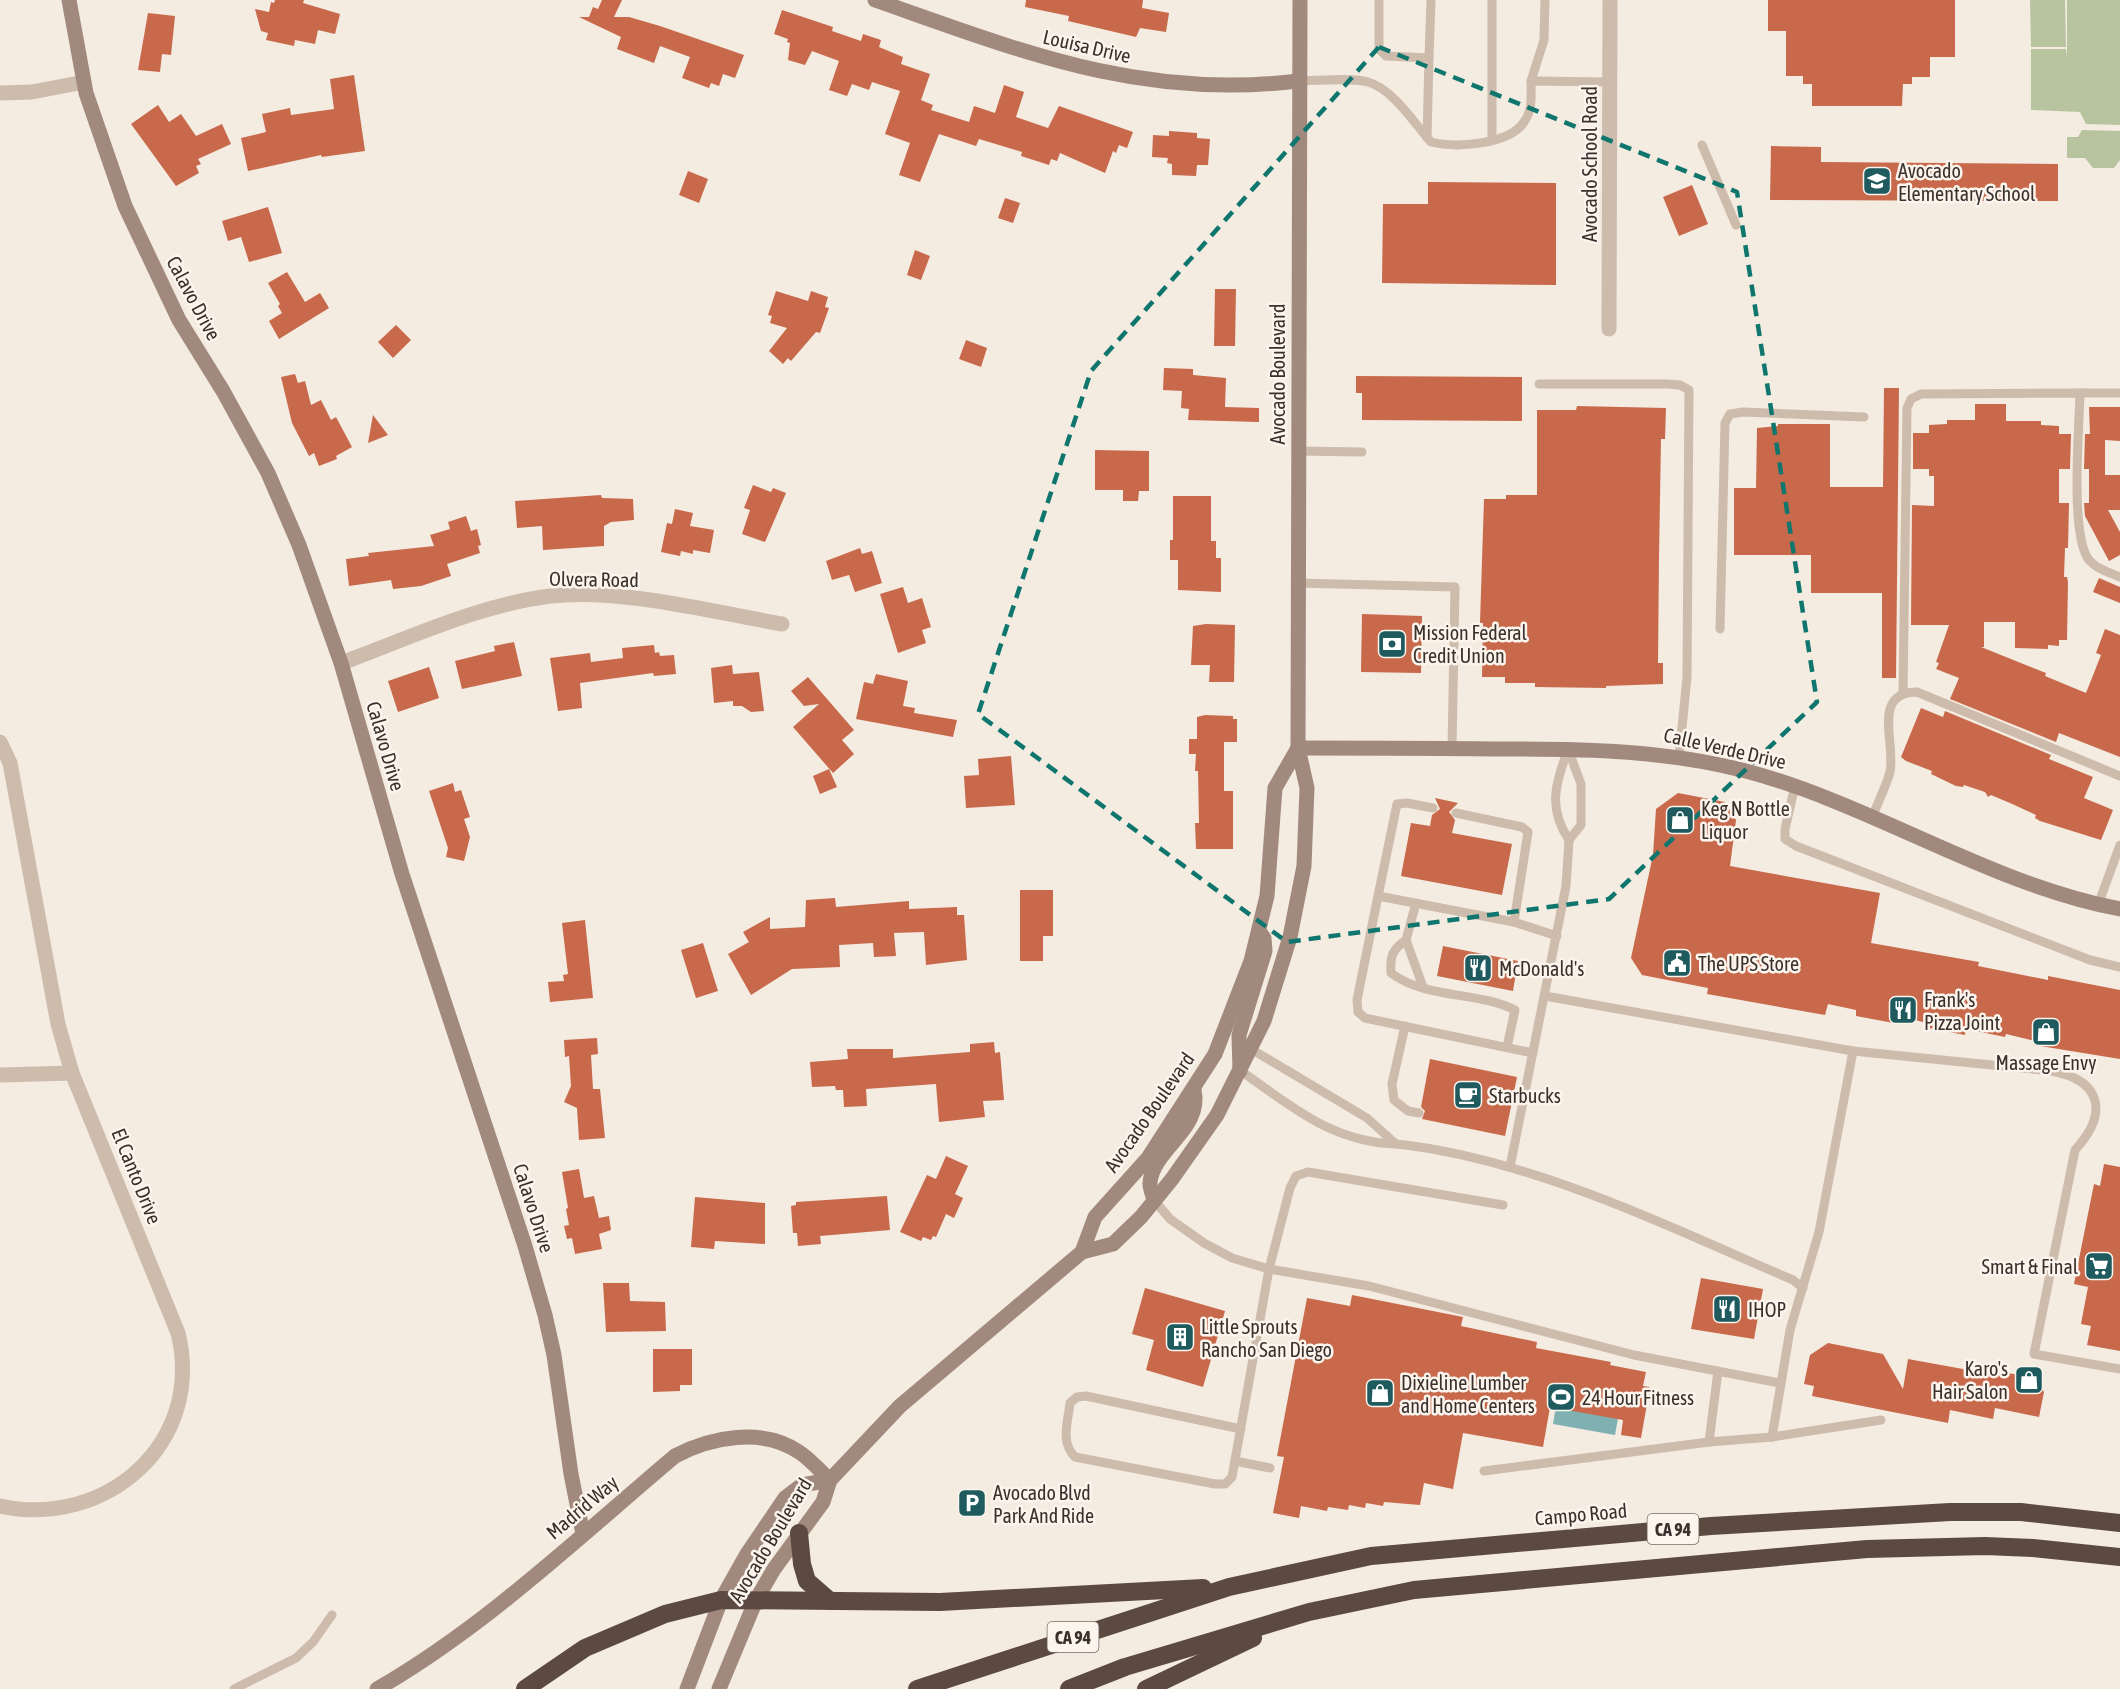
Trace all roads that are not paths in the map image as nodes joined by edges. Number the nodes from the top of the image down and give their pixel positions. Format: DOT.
graph roads {
  1 [pos="69,0"];
  2 [pos="875,0"];
  3 [pos="1300,0"];
  4 [pos="1379,0"];
  5 [pos="1431,0"];
  6 [pos="1492,0"];
  7 [pos="1545,0"];
  8 [pos="1610,0"];
  9 [pos="1429,58"];
  10 [pos="1298,81"];
  11 [pos="1531,81"];
  12 [pos="84,82"];
  13 [pos="1610,82"];
  14 [pos="0,93"];
  15 [pos="1427,138"];
  16 [pos="1491,139"];
  17 [pos="1702,144"];
  18 [pos="1736,225"];
  19 [pos="1609,328"];
  20 [pos="1539,384"];
  21 [pos="2080,393"];
  22 [pos="2120,393"];
  23 [pos="1864,417"];
  24 [pos="1298,451"];
  25 [pos="1362,452"];
  26 [pos="2120,577"];
  27 [pos="1298,583"];
  28 [pos="782,624"];
  29 [pos="1720,629"];
  30 [pos="341,663"];
  31 [pos="1903,692"];
  32 [pos="0,742"];
  33 [pos="1298,748"];
  34 [pos="1452,748"];
  35 [pos="1568,749"];
  36 [pos="1679,758"];
  37 [pos="2120,776"];
  38 [pos="1795,786"];
  39 [pos="1433,808"];
  40 [pos="1456,813"];
  41 [pos="1873,816"];
  42 [pos="1569,840"];
  43 [pos="2120,845"];
  44 [pos="1378,896"];
  45 [pos="1416,903"];
  46 [pos="2098,905"];
  47 [pos="2120,909"];
  48 [pos="1514,922"];
  49 [pos="1258,931"];
  50 [pos="1557,936"];
  51 [pos="1406,940"];
  52 [pos="2120,967"];
  53 [pos="1423,987"];
  54 [pos="1545,996"];
  55 [pos="1405,1026"];
  56 [pos="1507,1047"];
  57 [pos="1251,1048"];
  58 [pos="1853,1051"];
  59 [pos="1533,1053"];
  60 [pos="1240,1071"];
  61 [pos="72,1073"];
  62 [pos="0,1075"];
  63 [pos="1194,1090"];
  64 [pos="1419,1113"];
  65 [pos="1506,1130"];
  66 [pos="1517,1131"];
  67 [pos="1396,1144"];
  68 [pos="1510,1167"];
  69 [pos="1154,1200"];
  70 [pos="1503,1205"];
  71 [pos="1082,1252"];
  72 [pos="1269,1269"];
  73 [pos="1803,1288"];
  74 [pos="2120,1369"];
  75 [pos="1718,1371"];
  76 [pos="1780,1383"];
  77 [pos="1881,1420"];
  78 [pos="1241,1429"];
  79 [pos="1772,1437"];
  80 [pos="1709,1442"];
  81 [pos="1235,1461"];
  82 [pos="1270,1468"];
  83 [pos="1484,1471"];
  84 [pos="830,1480"];
  85 [pos="0,1506"];
  86 [pos="2120,1523"];
  87 [pos="799,1533"];
  88 [pos="583,1534"];
  89 [pos="2120,1557"];
  90 [pos="1229,1587"];
  91 [pos="721,1600"];
  92 [pos="756,1600"];
  93 [pos="830,1601"];
  94 [pos="1309,1612"];
  95 [pos="332,1616"];
  96 [pos="234,1689"];
  97 [pos="377,1689"];
  98 [pos="525,1689"];
  99 [pos="687,1689"];
  100 [pos="719,1689"];
  101 [pos="918,1689"];
  102 [pos="1070,1689"];
  103 [pos="1146,1689"];
  1 -- 12 [label="main road, Calavo Drive"];
  2 -- 10 [label="main road, Louisa Drive"];
  3 -- 10 [label="main road, Avocado Boulevard"];
  4 -- 9 [label="lane"];
  5 -- 9 [label="lane"];
  6 -- 16 [label="lane"];
  7 -- 11 [label="lane"];
  8 -- 13 [label="street, Avocado School Road"];
  9 -- 15 [label="lane"];
  10 -- 15 [label="lane"];
  10 -- 24 [label="main road, Avocado Boulevard"];
  11 -- 13 [label="lane"];
  11 -- 16 [label="lane"];
  12 -- 14 [label="street"];
  12 -- 30 [label="main road, Calavo Drive"];
  13 -- 19 [label="street, Avocado School Road"];
  15 -- 16 [label="lane"];
  17 -- 18 [label="lane"];
  20 -- 36 [label="lane"];
  21 -- 22 [label="lane"];
  21 -- 26 [label="lane"];
  21 -- 31 [label="lane"];
  23 -- 29 [label="lane"];
  24 -- 25 [label="lane"];
  24 -- 27 [label="main road, Avocado Boulevard"];
  27 -- 33 [label="main road, Avocado Boulevard"];
  27 -- 34 [label="lane"];
  28 -- 30 [label="street, Olvera Road"];
  30 -- 88 [label="main road, Calavo Drive"];
  31 -- 37 [label="lane"];
  31 -- 41 [label="lane"];
  32 -- 61 [label="street, El Canto Drive"];
  33 -- 34 [label="main road, Calle Verde Drive"];
  33 -- 49 [label="main road, Avocado Boulevard"];
  33 -- 57 [label="main road, Avocado Boulevard"];
  34 -- 35 [label="main road, Calle Verde Drive"];
  35 -- 36 [label="main road, Calle Verde Drive"];
  35 -- 42 [label="lane"];
  35 -- 42 [label="lane"];
  36 -- 38 [label="main road, Calle Verde Drive"];
  38 -- 41 [label="main road, Calle Verde Drive"];
  38 -- 52 [label="lane"];
  39 -- 44 [label="lane"];
  40 -- 48 [label="lane"];
  41 -- 46 [label="main road, Calle Verde Drive"];
  42 -- 50 [label="lane"];
  43 -- 46 [label="lane"];
  44 -- 45 [label="lane"];
  44 -- 55 [label="lane"];
  45 -- 48 [label="lane"];
  45 -- 51 [label="lane"];
  46 -- 47 [label="main road, Calle Verde Drive"];
  48 -- 50 [label="lane"];
  49 -- 60 [label="main road"];
  49 -- 63 [label="main road, Avocado Boulevard"];
  50 -- 54 [label="lane"];
  51 -- 53 [label="lane"];
  51 -- 53 [label="lane"];
  53 -- 56 [label="lane"];
  54 -- 58 [label="lane"];
  54 -- 59 [label="lane"];
  55 -- 56 [label="lane"];
  55 -- 64 [label="lane"];
  56 -- 59 [label="lane"];
  57 -- 60 [label="main road, Avocado Boulevard"];
  57 -- 67 [label="lane"];
  58 -- 73 [label="lane"];
  58 -- 74 [label="lane"];
  59 -- 66 [label="lane"];
  60 -- 67 [label="lane"];
  60 -- 69 [label="main road, Avocado Boulevard"];
  61 -- 62 [label="street"];
  61 -- 85 [label="street, El Canto Drive"];
  63 -- 69 [label="main road"];
  63 -- 71 [label="main road, Avocado Boulevard"];
  65 -- 66 [label="lane"];
  66 -- 68 [label="lane"];
  67 -- 68 [label="lane"];
  68 -- 73 [label="lane"];
  69 -- 71 [label="main road, Avocado Boulevard"];
  69 -- 72 [label="lane"];
  70 -- 72 [label="lane"];
  71 -- 84 [label="main road, Avocado Boulevard"];
  72 -- 75 [label="lane"];
  72 -- 78 [label="lane"];
  73 -- 76 [label="lane"];
  75 -- 76 [label="lane"];
  75 -- 80 [label="lane"];
  76 -- 79 [label="lane"];
  77 -- 79 [label="lane"];
  78 -- 81 [label="lane"];
  78 -- 81 [label="lane"];
  79 -- 80 [label="lane"];
  80 -- 83 [label="lane"];
  81 -- 82 [label="lane"];
  84 -- 87 [label="main road, Avocado Boulevard"];
  84 -- 88 [label="main road, Madrid Way"];
  84 -- 91 [label="main road, Avocado Boulevard"];
  86 -- 90 [label="highway, Campo Road / CA 94"];
  87 -- 92 [label="main road, Avocado Boulevard"];
  87 -- 93 [label="highway"];
  88 -- 97 [label="main road, Madrid Way"];
  89 -- 94 [label="highway, CA 94"];
  90 -- 93 [label="highway"];
  90 -- 101 [label="highway, CA 94"];
  91 -- 92 [label="highway"];
  91 -- 98 [label="highway"];
  91 -- 99 [label="main road, Avocado Boulevard"];
  92 -- 93 [label="highway"];
  92 -- 100 [label="main road, Avocado Boulevard"];
  94 -- 102 [label="highway, CA 94"];
  94 -- 103 [label="highway"];
  95 -- 96 [label="lane"];
}
